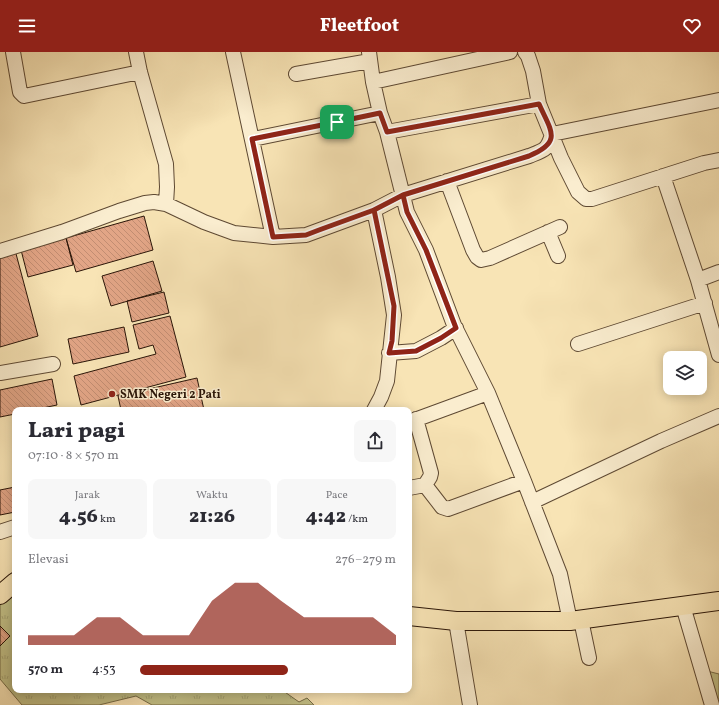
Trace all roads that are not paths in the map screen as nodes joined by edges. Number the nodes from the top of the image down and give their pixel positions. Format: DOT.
graph roads {
  1 [pos="13,52"];
  2 [pos="136,52"];
  3 [pos="233,52"];
  4 [pos="510,52"];
  5 [pos="525,52"];
  6 [pos="370,56"];
  7 [pos="140,72"];
  8 [pos="296,74"];
  9 [pos="373,82"];
  10 [pos="719,100"];
  11 [pos="539,104"];
  12 [pos="380,113"];
  13 [pos="387,132"];
  14 [pos="552,134"];
  15 [pos="252,139"];
  16 [pos="719,160"];
  17 [pos="663,176"];
  18 [pos="447,181"];
  19 [pos="403,195"];
  20 [pos="166,204"];
  21 [pos="374,210"];
  22 [pos="273,237"];
  23 [pos="0,252"];
  24 [pos="558,256"];
  25 [pos="719,272"];
  26 [pos="698,280"];
  27 [pos="705,303"];
  28 [pos="456,328"];
  29 [pos="578,344"];
  30 [pos="389,353"];
  31 [pos="719,355"];
  32 [pos="53,364"];
  33 [pos="0,372"];
  34 [pos="488,394"];
  35 [pos="376,407"];
  36 [pos="719,416"];
  37 [pos="412,420"];
  38 [pos="524,481"];
  39 [pos="425,485"];
  40 [pos="412,487"];
  41 [pos="532,502"];
  42 [pos="12,528"];
  43 [pos="0,532"];
  44 [pos="12,585"];
  45 [pos="0,595"];
  46 [pos="719,601"];
  47 [pos="683,606"];
  48 [pos="412,616"];
  49 [pos="576,620"];
  50 [pos="456,621"];
  51 [pos="589,658"];
  52 [pos="470,705"];
  53 [pos="712,705"];
  1 -- 7 [label="street"];
  2 -- 7 [label="street"];
  3 -- 15 [label="street"];
  4 -- 9 [label="street"];
  5 -- 11 [label="street"];
  6 -- 8 [label="street"];
  6 -- 9 [label="street"];
  7 -- 20 [label="street"];
  9 -- 12 [label="street"];
  10 -- 14 [label="street"];
  11 -- 13 [label="street"];
  11 -- 14 [label="street"];
  12 -- 13 [label="street"];
  12 -- 15 [label="street"];
  13 -- 19 [label="street"];
  14 -- 17 [label="street"];
  14 -- 18 [label="street"];
  15 -- 22 [label="street"];
  16 -- 17 [label="street"];
  17 -- 26 [label="street"];
  18 -- 19 [label="street"];
  18 -- 24 [label="street"];
  19 -- 21 [label="street"];
  19 -- 28 [label="street"];
  20 -- 22 [label="street"];
  20 -- 23 [label="street"];
  21 -- 22 [label="street"];
  21 -- 30 [label="street"];
  25 -- 26 [label="street"];
  26 -- 27 [label="street"];
  27 -- 29 [label="street"];
  27 -- 31 [label="street"];
  28 -- 30 [label="street"];
  28 -- 34 [label="street"];
  30 -- 35 [label="street"];
  32 -- 33 [label="street"];
  34 -- 37 [label="street"];
  34 -- 38 [label="street"];
  36 -- 41 [label="street"];
  37 -- 39 [label="street"];
  38 -- 39 [label="street"];
  38 -- 41 [label="street"];
  39 -- 40 [label="street"];
  41 -- 49 [label="street"];
  42 -- 43 [label="street"];
  44 -- 45 [label="main road"];
  46 -- 47 [label="main road"];
  47 -- 49 [label="main road"];
  47 -- 53 [label="street"];
  48 -- 50 [label="main road"];
  49 -- 50 [label="main road"];
  49 -- 51 [label="street"];
  50 -- 52 [label="street"];
}
